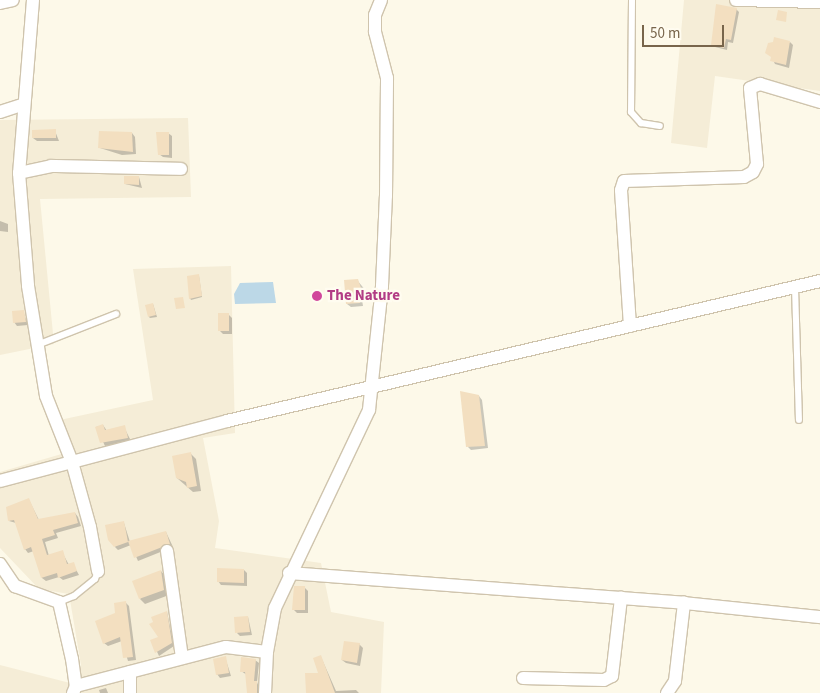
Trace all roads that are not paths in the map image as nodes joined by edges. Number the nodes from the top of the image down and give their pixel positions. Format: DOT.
graph roads {
  1 [pos="13,0"];
  2 [pos="33,0"];
  3 [pos="381,0"];
  4 [pos="632,0"];
  5 [pos="736,0"];
  6 [pos="820,2"];
  7 [pos="0,3"];
  8 [pos="820,102"];
  9 [pos="22,105"];
  10 [pos="0,112"];
  11 [pos="660,126"];
  12 [pos="181,169"];
  13 [pos="19,173"];
  14 [pos="820,281"];
  15 [pos="795,287"];
  16 [pos="116,314"];
  17 [pos="630,326"];
  18 [pos="37,345"];
  19 [pos="372,386"];
  20 [pos="799,420"];
  21 [pos="72,462"];
  22 [pos="0,481"];
  23 [pos="167,551"];
  24 [pos="0,564"];
  25 [pos="98,571"];
  26 [pos="289,573"];
  27 [pos="622,598"];
  28 [pos="59,602"];
  29 [pos="684,603"];
  30 [pos="820,617"];
  31 [pos="267,652"];
  32 [pos="182,658"];
  33 [pos="130,672"];
  34 [pos="523,678"];
  35 [pos="75,690"];
  36 [pos="130,693"];
  37 [pos="265,693"];
  38 [pos="667,693"];
  1 -- 7 [label="street"];
  2 -- 9 [label="street"];
  3 -- 19 [label="street"];
  4 -- 11 [label="lane"];
  5 -- 6 [label="street"];
  8 -- 17 [label="street"];
  9 -- 10 [label="street"];
  9 -- 13 [label="street"];
  12 -- 13 [label="street"];
  13 -- 18 [label="street"];
  14 -- 15 [label="street"];
  15 -- 17 [label="street"];
  15 -- 20 [label="lane"];
  16 -- 18 [label="lane"];
  17 -- 19 [label="street"];
  18 -- 21 [label="street"];
  19 -- 21 [label="street"];
  19 -- 26 [label="street"];
  21 -- 22 [label="street"];
  21 -- 25 [label="street"];
  23 -- 32 [label="street"];
  24 -- 28 [label="street"];
  25 -- 28 [label="lane"];
  26 -- 27 [label="street"];
  26 -- 31 [label="street"];
  27 -- 29 [label="street"];
  27 -- 34 [label="street"];
  28 -- 35 [label="street"];
  29 -- 30 [label="street"];
  29 -- 38 [label="street"];
  31 -- 32 [label="street"];
  31 -- 37 [label="street"];
  32 -- 33 [label="street"];
  33 -- 35 [label="street"];
  33 -- 36 [label="street"];
}
